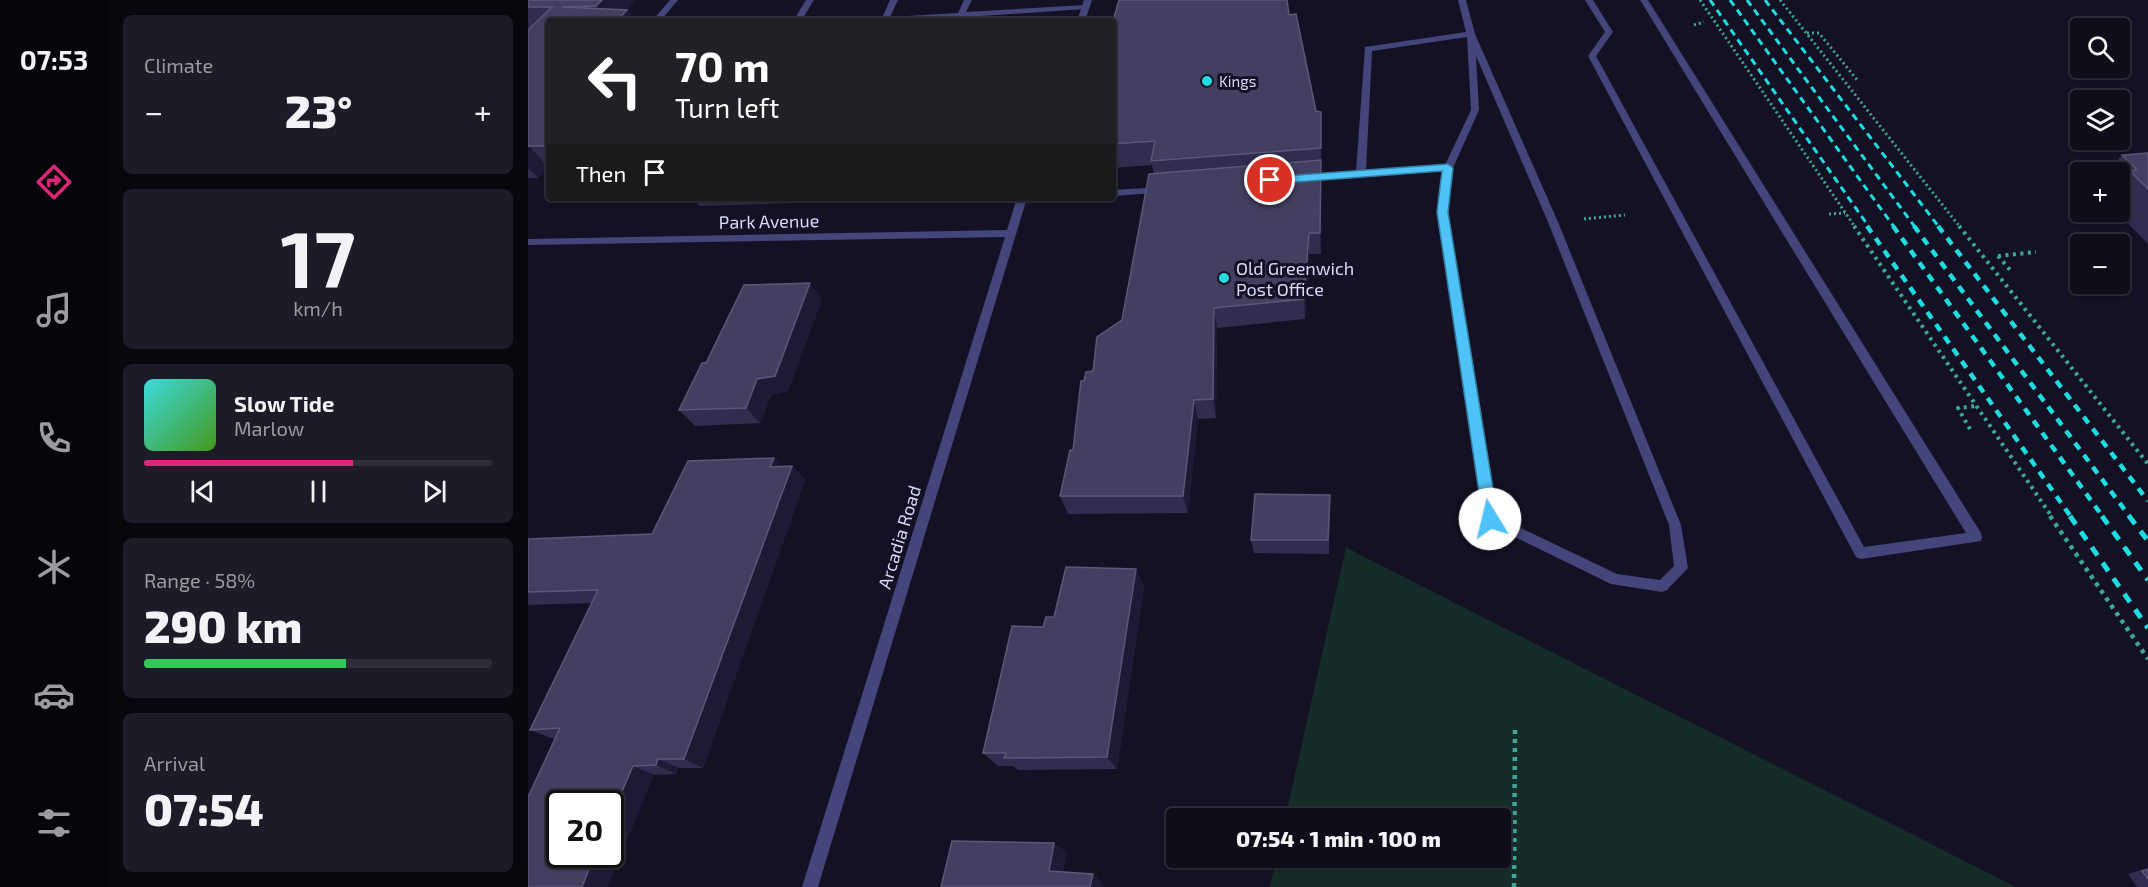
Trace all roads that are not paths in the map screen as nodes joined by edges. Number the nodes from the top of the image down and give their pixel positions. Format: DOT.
graph roads {
  1 [pos="674,0"];
  2 [pos="810,0"];
  3 [pos="894,0"];
  4 [pos="968,0"];
  5 [pos="1462,0"];
  6 [pos="1589,0"];
  7 [pos="1644,0"];
  8 [pos="1086,4"];
  9 [pos="961,15"];
  10 [pos="659,18"];
  11 [pos="799,18"];
  12 [pos="886,18"];
  13 [pos="915,18"];
  14 [pos="1471,34"];
  15 [pos="1448,168"];
  16 [pos="1361,172"];
  17 [pos="1293,178"];
  18 [pos="1179,188"];
  19 [pos="1116,193"];
  20 [pos="1021,201"];
  21 [pos="1011,233"];
  22 [pos="528,242"];
  23 [pos="810,887"];
  1 -- 10 [label="street"];
  2 -- 11 [label="street"];
  3 -- 12 [label="street"];
  4 -- 9 [label="street"];
  5 -- 14 [label="street"];
  6 -- 7 [label="street"];
  8 -- 9 [label="street"];
  9 -- 13 [label="street"];
  14 -- 15 [label="street"];
  14 -- 15 [label="street"];
  14 -- 16 [label="street"];
  15 -- 16 [label="street"];
  16 -- 17 [label="street"];
  18 -- 19 [label="street"];
  20 -- 21 [label="street, Arcadia Road"];
  21 -- 22 [label="street, Park Avenue"];
  21 -- 23 [label="street, Arcadia Road"];
}
